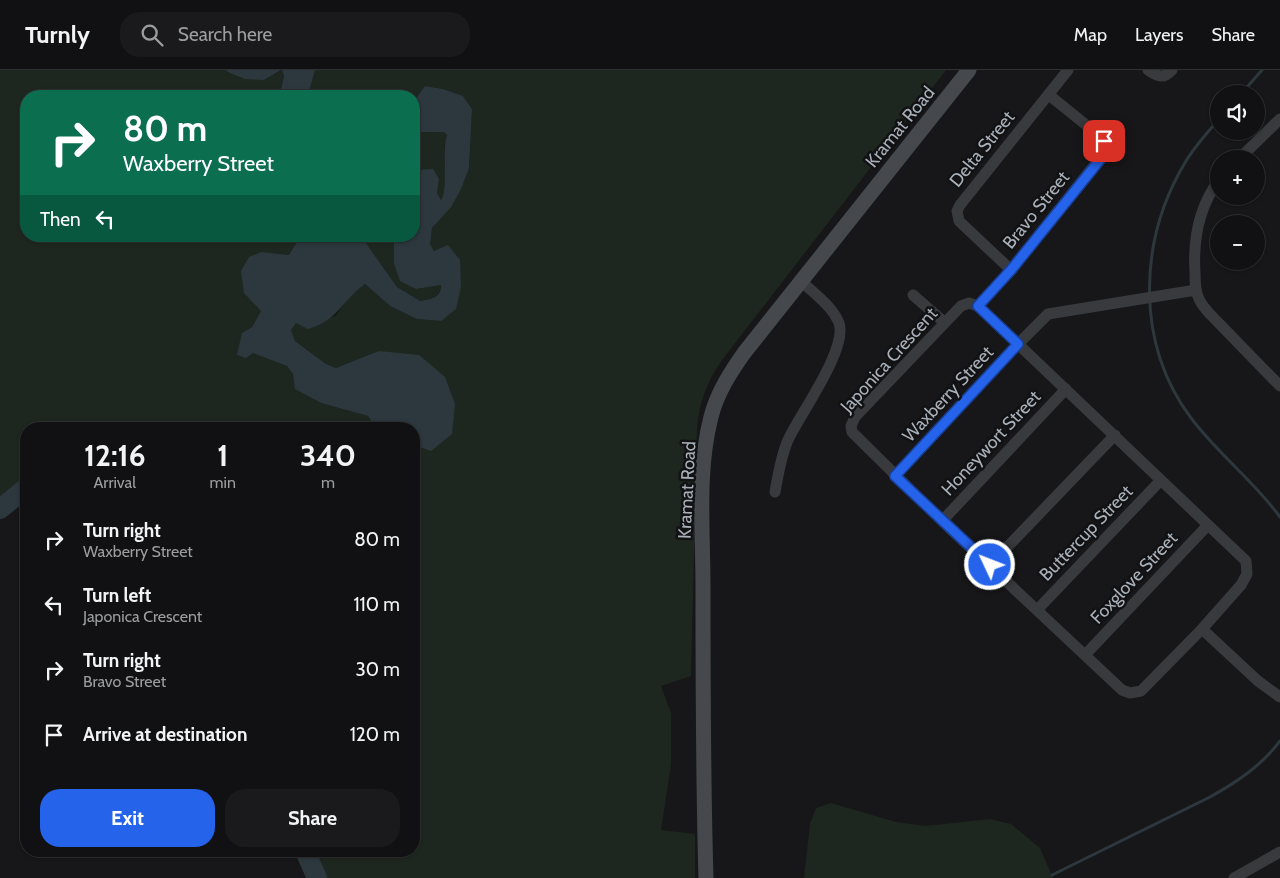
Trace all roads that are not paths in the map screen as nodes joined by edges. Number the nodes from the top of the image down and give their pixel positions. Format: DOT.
graph roads {
  1 [pos="969,70"];
  2 [pos="1068,70"];
  3 [pos="1148,70"];
  4 [pos="1172,70"];
  5 [pos="1049,95"];
  6 [pos="1280,118"];
  7 [pos="1248,150"];
  8 [pos="1210,194"];
  9 [pos="1011,270"];
  10 [pos="801,281"];
  11 [pos="1196,290"];
  12 [pos="913,295"];
  13 [pos="978,306"];
  14 [pos="945,323"];
  15 [pos="1018,344"];
  16 [pos="1280,386"];
  17 [pos="1066,389"];
  18 [pos="1115,435"];
  19 [pos="895,476"];
  20 [pos="1161,480"];
  21 [pos="775,492"];
  22 [pos="942,521"];
  23 [pos="1208,525"];
  24 [pos="990,565"];
  25 [pos="1037,610"];
  26 [pos="1202,629"];
  27 [pos="1085,655"];
  28 [pos="1280,697"];
  29 [pos="1280,852"];
  30 [pos="706,878"];
  31 [pos="1235,878"];
  1 -- 10 [label="street, Kramat Road"];
  2 -- 5 [label="street, Delta Street"];
  3 -- 4 [label="street"];
  5 -- 9 [label="street, Delta Street"];
  5 -- 9 [label="street, Bravo Street"];
  6 -- 7 [label="street"];
  8 -- 11 [label="street"];
  9 -- 13 [label="street, Bravo Street"];
  10 -- 21 [label="street"];
  10 -- 30 [label="street, Kramat Road"];
  11 -- 15 [label="street, Waxberry Street"];
  11 -- 16 [label="street"];
  12 -- 14 [label="street"];
  13 -- 14 [label="street, Japonica Crescent"];
  13 -- 15 [label="street, Japonica Crescent"];
  14 -- 19 [label="street, Japonica Crescent"];
  15 -- 17 [label="street, Japonica Crescent"];
  15 -- 19 [label="street, Waxberry Street"];
  17 -- 18 [label="street, Japonica Crescent"];
  17 -- 22 [label="street, Honeywort Street"];
  18 -- 20 [label="street, Japonica Crescent"];
  18 -- 24 [label="street"];
  19 -- 22 [label="street, Japonica Crescent"];
  20 -- 23 [label="street, Japonica Crescent"];
  20 -- 25 [label="street, Buttercup Street"];
  22 -- 24 [label="street, Japonica Crescent"];
  23 -- 26 [label="street, Japonica Crescent"];
  23 -- 27 [label="street, Foxglove Street"];
  24 -- 25 [label="street, Japonica Crescent"];
  25 -- 27 [label="street, Japonica Crescent"];
  26 -- 27 [label="street, Japonica Crescent"];
  26 -- 28 [label="street"];
  29 -- 31 [label="street"];
}
